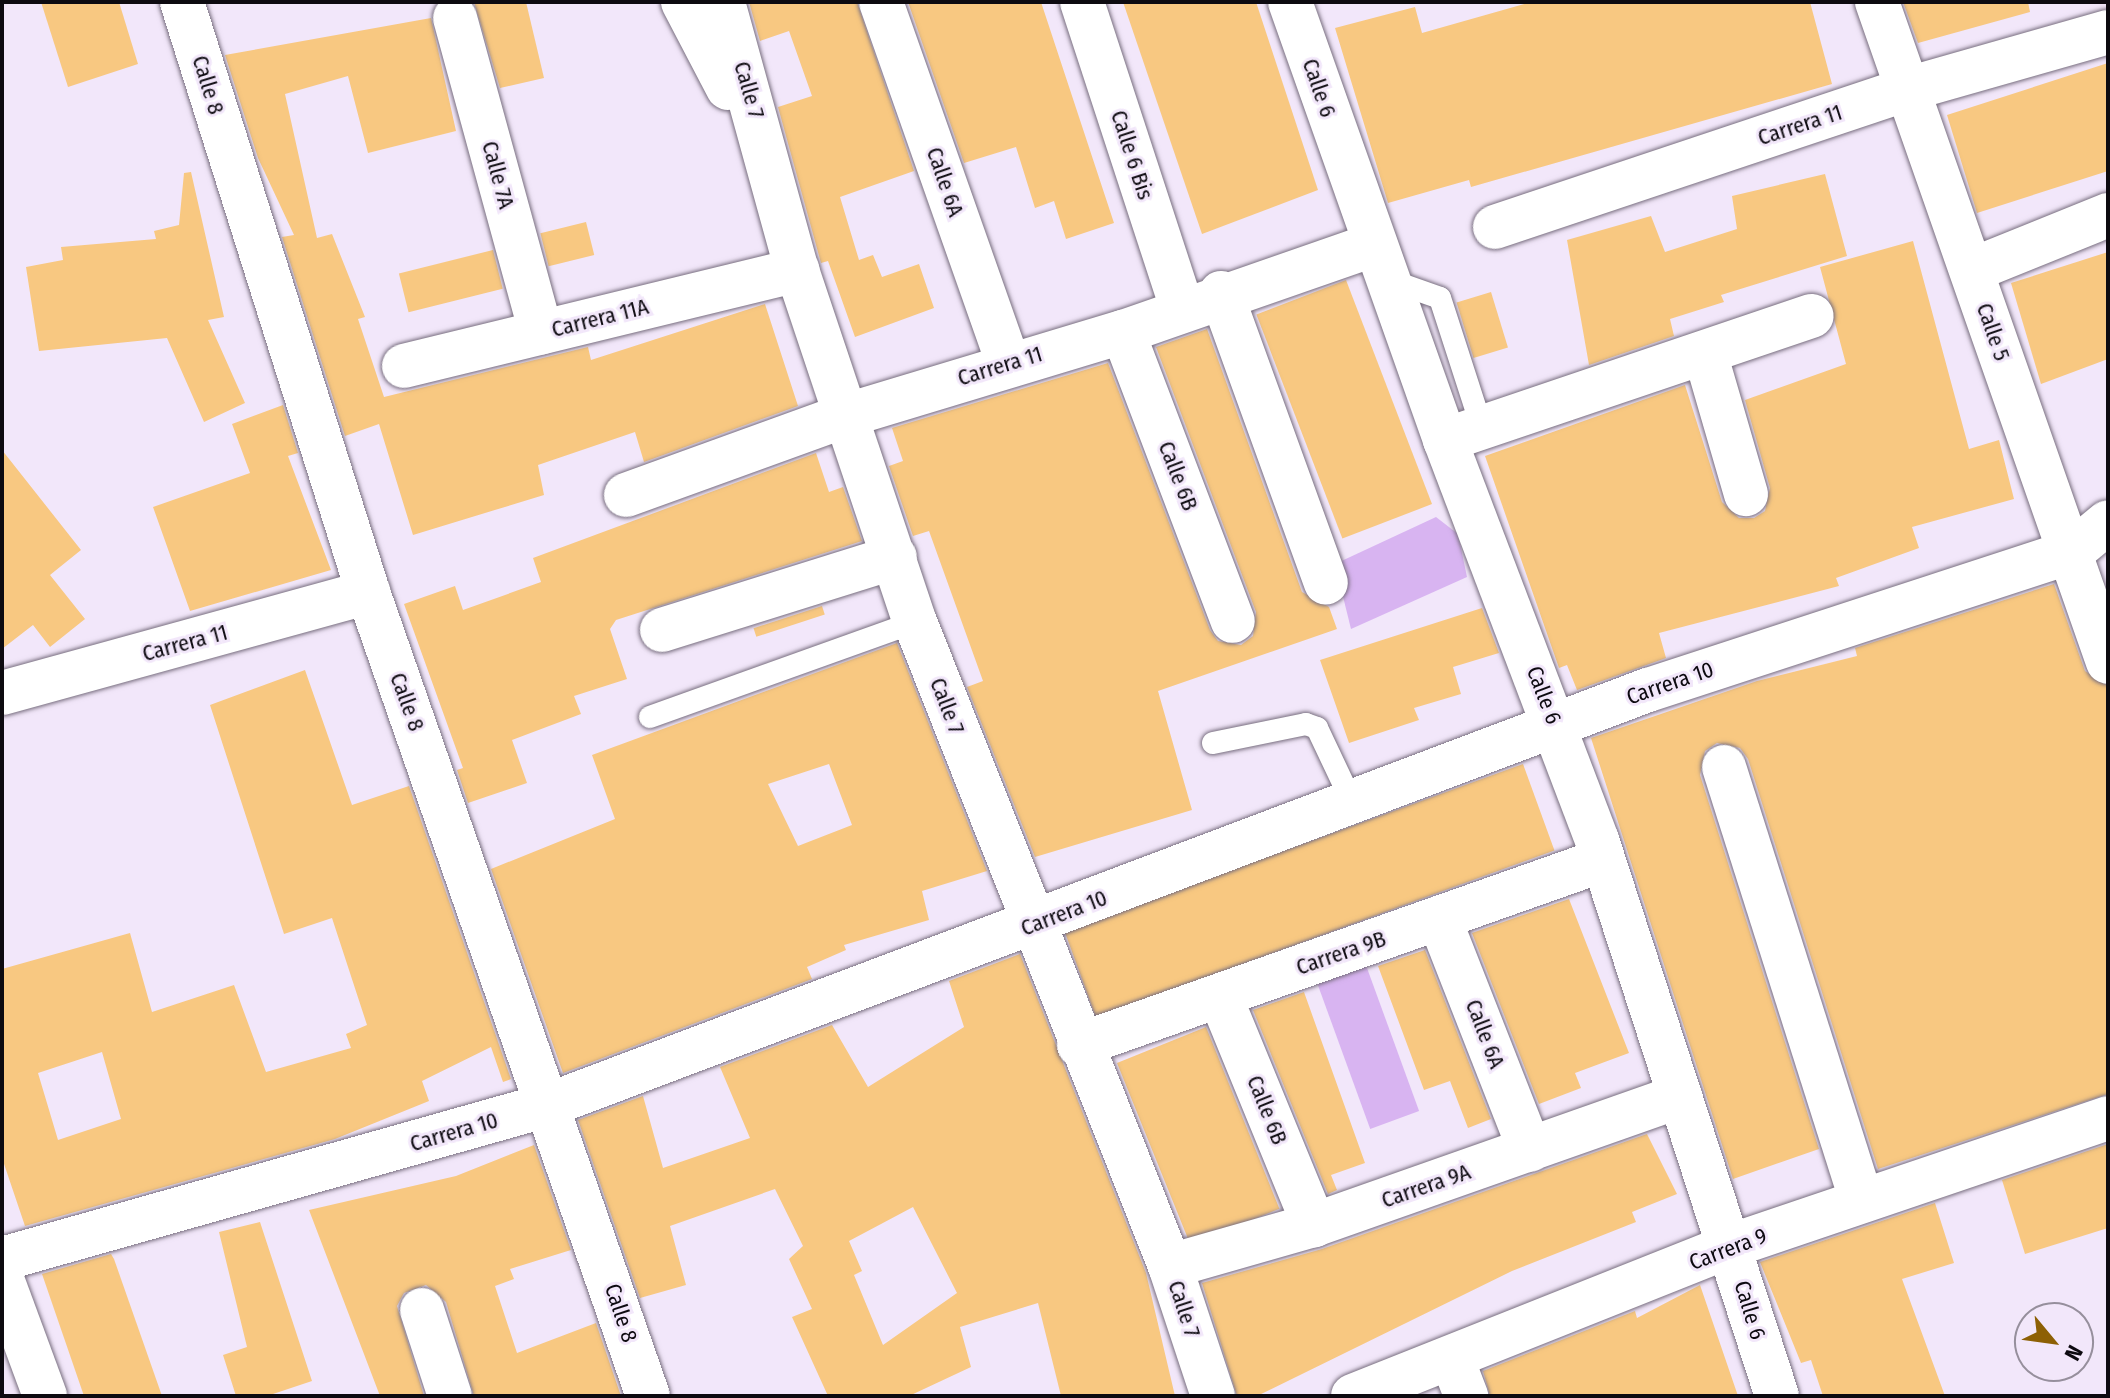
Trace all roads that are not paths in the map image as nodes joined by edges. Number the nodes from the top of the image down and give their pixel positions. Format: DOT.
graph roads {
  1 [pos="182,2"];
  2 [pos="683,2"];
  3 [pos="723,2"];
  4 [pos="881,2"];
  5 [pos="1082,2"];
  6 [pos="1290,2"];
  7 [pos="1877,2"];
  8 [pos="455,18"];
  9 [pos="2108,32"];
  10 [pos="1908,89"];
  11 [pos="772,172"];
  12 [pos="2108,215"];
  13 [pos="1495,227"];
  14 [pos="1381,262"];
  15 [pos="797,270"];
  16 [pos="1972,270"];
  17 [pos="1202,300"];
  18 [pos="1812,316"];
  19 [pos="541,332"];
  20 [pos="1123,332"];
  21 [pos="1705,353"];
  22 [pos="1008,363"];
  23 [pos="404,366"];
  24 [pos="844,416"];
  25 [pos="1463,434"];
  26 [pos="1746,494"];
  27 [pos="626,495"];
  28 [pos="2108,522"];
  29 [pos="2073,551"];
  30 [pos="895,557"];
  31 [pos="1326,583"];
  32 [pos="368,592"];
  33 [pos="1233,621"];
  34 [pos="915,622"];
  35 [pos="662,630"];
  36 [pos="2108,662"];
  37 [pos="2,693"];
  38 [pos="650,717"];
  39 [pos="1555,724"];
  40 [pos="1213,743"];
  41 [pos="1724,767"];
  42 [pos="1352,802"];
  43 [pos="1603,860"];
  44 [pos="1439,918"];
  45 [pos="1030,925"];
  46 [pos="1220,996"];
  47 [pos="1079,1045"];
  48 [pos="1680,1096"];
  49 [pos="551,1104"];
  50 [pos="2108,1118"];
  51 [pos="1530,1150"];
  52 [pos="1862,1201"];
  53 [pos="1314,1225"];
  54 [pos="1730,1246"];
  55 [pos="2,1259"];
  56 [pos="1170,1266"];
  57 [pos="2,1279"];
  58 [pos="422,1310"];
  59 [pos="1459,1378"];
  60 [pos="45,1396"];
  61 [pos="450,1396"];
  62 [pos="648,1396"];
  63 [pos="1213,1396"];
  64 [pos="1353,1396"];
  65 [pos="1777,1396"];
  1 -- 32 [label="street, Calle 8"];
  2 -- 11 [label="street"];
  3 -- 11 [label="street, Calle 7"];
  4 -- 22 [label="street, Calle 6A"];
  5 -- 17 [label="street, Calle 6 Bis"];
  6 -- 14 [label="street, Calle 6"];
  7 -- 10 [label="street, Calle 5"];
  8 -- 19 [label="street, Calle 7A"];
  9 -- 10 [label="street, Carrera 11"];
  10 -- 13 [label="street, Carrera 11"];
  10 -- 16 [label="street, Calle 5"];
  11 -- 15 [label="street, Calle 7"];
  12 -- 16 [label="street"];
  14 -- 17 [label="street, Carrera 11"];
  14 -- 25 [label="street, Calle 6"];
  15 -- 19 [label="street, Carrera 11A"];
  15 -- 24 [label="street, Calle 7"];
  16 -- 29 [label="street, Calle 5"];
  17 -- 20 [label="street, Carrera 11"];
  17 -- 31 [label="street"];
  18 -- 21 [label="street"];
  19 -- 23 [label="street, Carrera 11A"];
  20 -- 22 [label="street, Carrera 11"];
  20 -- 33 [label="street, Calle 6B"];
  21 -- 25 [label="street"];
  21 -- 26 [label="street"];
  22 -- 24 [label="street, Carrera 11"];
  24 -- 27 [label="street, Carrera 11"];
  24 -- 30 [label="street, Calle 7"];
  25 -- 39 [label="street, Calle 6"];
  28 -- 29 [label="street, Carrera 10"];
  29 -- 36 [label="street, Calle 5"];
  29 -- 39 [label="street, Carrera 10"];
  30 -- 34 [label="street, Calle 7"];
  30 -- 35 [label="street"];
  32 -- 37 [label="street, Carrera 11"];
  32 -- 49 [label="street, Calle 8"];
  34 -- 38 [label="lane"];
  34 -- 45 [label="street, Calle 7"];
  39 -- 42 [label="street, Carrera 10"];
  39 -- 43 [label="street, Calle 6"];
  40 -- 42 [label="lane"];
  41 -- 52 [label="street"];
  42 -- 45 [label="street, Carrera 10"];
  43 -- 44 [label="street, Carrera 9B"];
  43 -- 48 [label="street, Calle 6"];
  44 -- 46 [label="street, Carrera 9B"];
  44 -- 51 [label="street, Calle 6A"];
  45 -- 47 [label="street, Calle 7"];
  45 -- 49 [label="street, Carrera 10"];
  46 -- 47 [label="street, Carrera 9B"];
  46 -- 53 [label="street, Calle 6B"];
  47 -- 56 [label="street, Calle 7"];
  48 -- 51 [label="street, Carrera 9A"];
  48 -- 54 [label="street, Calle 6"];
  49 -- 55 [label="street, Carrera 10"];
  49 -- 62 [label="street, Calle 8"];
  50 -- 52 [label="street, Carrera 9"];
  51 -- 53 [label="street, Carrera 9A"];
  52 -- 54 [label="street, Carrera 9"];
  53 -- 56 [label="street, Carrera 9A"];
  54 -- 59 [label="street, Carrera 9"];
  54 -- 65 [label="street, Calle 6"];
  56 -- 63 [label="street, Calle 7"];
  57 -- 60 [label="street"];
  58 -- 61 [label="street"];
  59 -- 64 [label="street, Carrera 9"];
}
